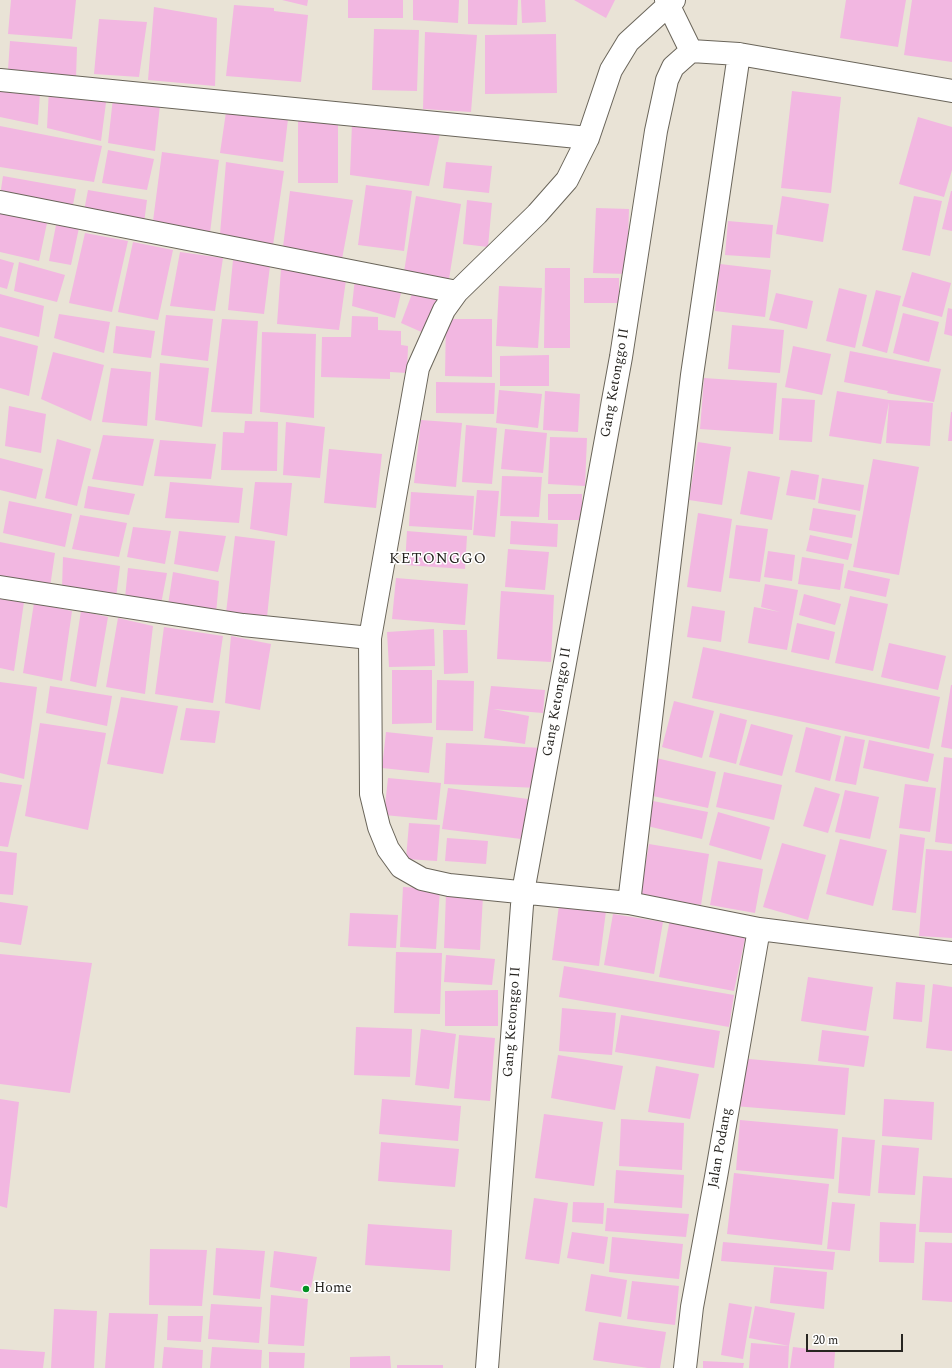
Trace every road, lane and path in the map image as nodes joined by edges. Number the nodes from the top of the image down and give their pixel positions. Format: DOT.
graph roads {
  1 [pos="669,1"];
  2 [pos="691,51"];
  3 [pos="739,54"];
  4 [pos="0,80"];
  5 [pos="952,91"];
  6 [pos="588,138"];
  7 [pos="0,202"];
  8 [pos="457,292"];
  9 [pos="0,587"];
  10 [pos="370,638"];
  11 [pos="523,892"];
  12 [pos="629,903"];
  13 [pos="759,929"];
  14 [pos="952,953"];
  15 [pos="487,1368"];
  16 [pos="685,1368"];
  1 -- 2 [label="street"];
  1 -- 6 [label="street"];
  2 -- 3 [label="street"];
  2 -- 11 [label="street, Gang Ketonggo II"];
  3 -- 5 [label="street"];
  3 -- 12 [label="street"];
  4 -- 6 [label="street"];
  6 -- 8 [label="street"];
  7 -- 8 [label="street"];
  8 -- 10 [label="street"];
  9 -- 10 [label="street"];
  10 -- 11 [label="street"];
  11 -- 12 [label="street"];
  11 -- 15 [label="street, Gang Ketonggo II"];
  12 -- 13 [label="street"];
  13 -- 14 [label="street"];
  13 -- 16 [label="street, Jalan Podang"];
}
